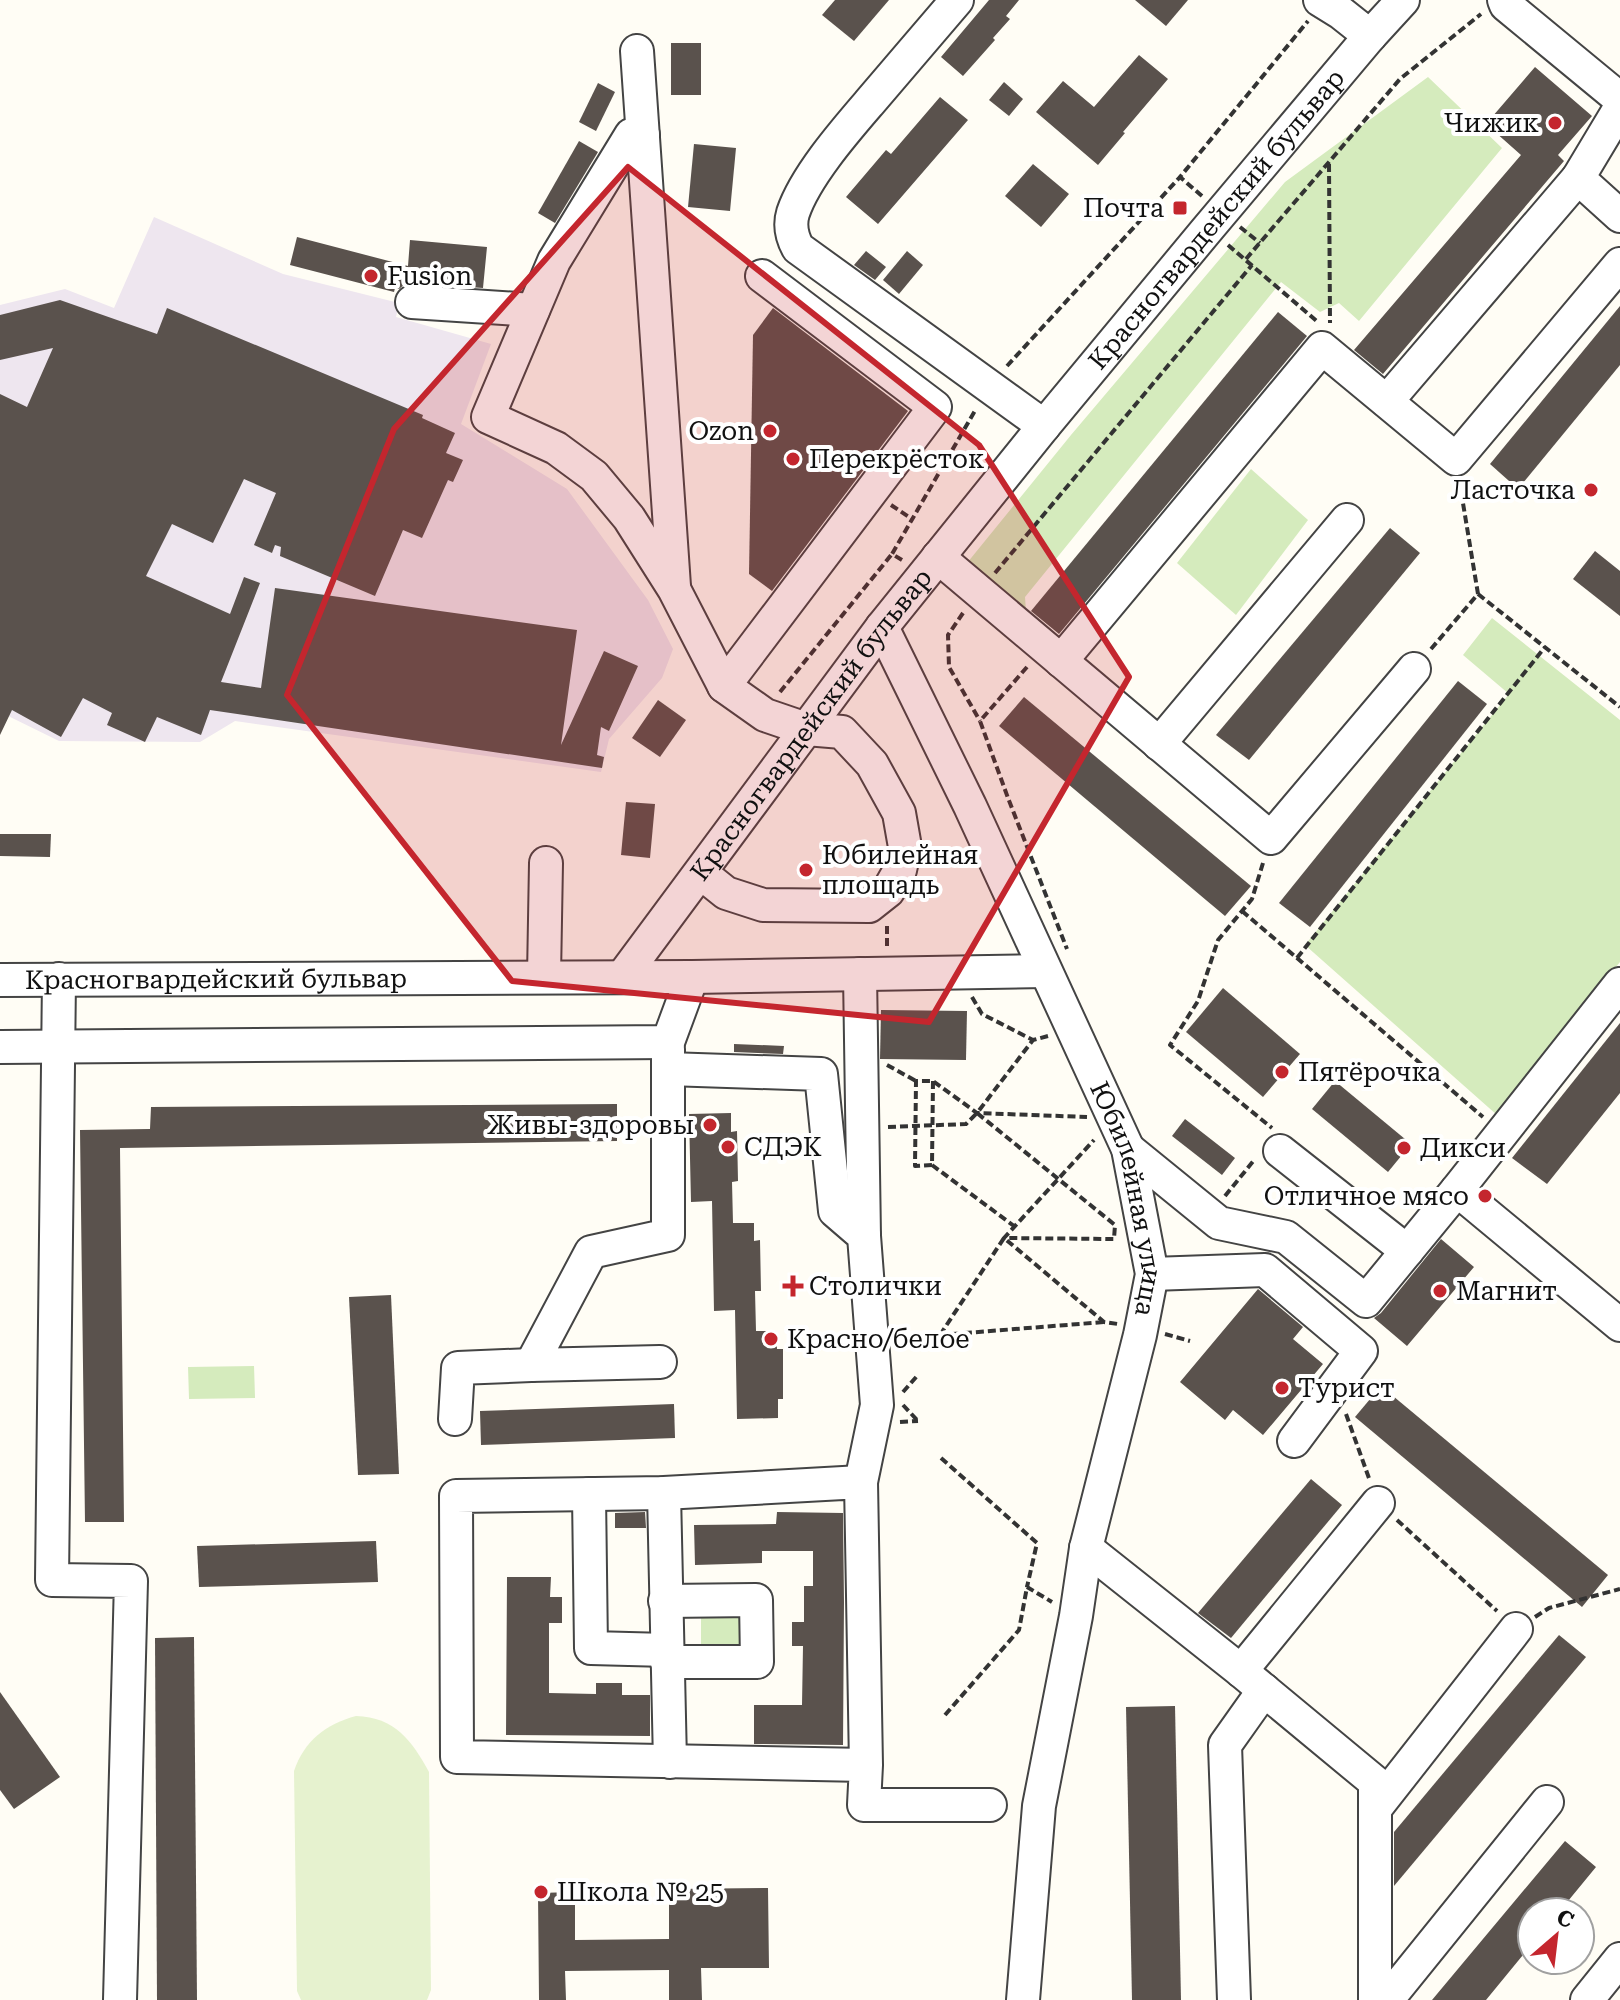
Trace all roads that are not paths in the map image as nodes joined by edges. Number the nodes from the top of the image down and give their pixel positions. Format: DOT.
graph roads {
  1 [pos="957,0"];
  2 [pos="1403,0"];
  3 [pos="1322,1"];
  4 [pos="1495,5"];
  5 [pos="1370,36"];
  6 [pos="637,51"];
  7 [pos="1620,99"];
  8 [pos="1620,108"];
  9 [pos="643,135"];
  10 [pos="1578,178"];
  11 [pos="1620,216"];
  12 [pos="1620,264"];
  13 [pos="762,276"];
  14 [pos="412,302"];
  15 [pos="533,310"];
  16 [pos="1387,401"];
  17 [pos="1044,426"];
  18 [pos="1347,520"];
  19 [pos="938,557"];
  20 [pos="674,589"];
  21 [pos="882,627"];
  22 [pos="1061,661"];
  23 [pos="1414,669"];
  24 [pos="724,686"];
  25 [pos="806,729"];
  26 [pos="1159,744"];
  27 [pos="546,863"];
  28 [pos="701,873"];
  29 [pos="1045,971"];
  30 [pos="860,974"];
  31 [pos="544,976"];
  32 [pos="623,976"];
  33 [pos="692,977"];
  34 [pos="59,979"];
  35 [pos="0,980"];
  36 [pos="1620,984"];
  37 [pos="0,1047"];
  38 [pos="58,1047"];
  39 [pos="668,1056"];
  40 [pos="1114,1142"];
  41 [pos="1272,1146"];
  42 [pos="1457,1190"];
  43 [pos="864,1236"];
  44 [pos="1407,1251"];
  45 [pos="1152,1274"];
  46 [pos="1619,1321"];
  47 [pos="660,1362"];
  48 [pos="531,1365"];
  49 [pos="455,1419"];
  50 [pos="1294,1441"];
  51 [pos="861,1482"];
  52 [pos="664,1493"];
  53 [pos="589,1494"];
  54 [pos="1378,1503"];
  55 [pos="1086,1548"];
  56 [pos="665,1601"];
  57 [pos="1516,1629"];
  58 [pos="667,1656"];
  59 [pos="1253,1681"];
  60 [pos="670,1762"];
  61 [pos="866,1765"];
  62 [pos="1547,1802"];
  63 [pos="990,1805"];
  64 [pos="1375,1809"];
  65 [pos="1620,1959"];
  66 [pos="120,2000"];
  67 [pos="1023,2000"];
  68 [pos="1234,2000"];
  69 [pos="1375,2000"];
  70 [pos="1387,2000"];
  71 [pos="1587,2000"];
  1 -- 17 [label="street"];
  2 -- 5 [label="street, Красногвардейский бульвар"];
  3 -- 5 [label="street"];
  4 -- 7 [label="street"];
  5 -- 17 [label="street, Красногвардейский бульвар"];
  6 -- 9 [label="street"];
  8 -- 10 [label="street"];
  9 -- 15 [label="street"];
  9 -- 20 [label="street"];
  10 -- 11 [label="street"];
  10 -- 16 [label="street"];
  12 -- 16 [label="street"];
  13 -- 24 [label="street"];
  14 -- 15 [label="street"];
  15 -- 20 [label="street"];
  16 -- 22 [label="street"];
  17 -- 19 [label="street, Красногвардейский бульвар"];
  18 -- 26 [label="street"];
  19 -- 21 [label="street, Красногвардейский бульвар"];
  19 -- 22 [label="street"];
  20 -- 24 [label="street"];
  21 -- 25 [label="street, Красногвардейский бульвар"];
  21 -- 29 [label="street, Юбилейная улица"];
  22 -- 26 [label="street"];
  23 -- 26 [label="street"];
  24 -- 25 [label="street"];
  25 -- 28 [label="street, Красногвардейский бульвар"];
  25 -- 28 [label="street"];
  27 -- 31 [label="street"];
  28 -- 32 [label="street, Красногвардейский бульвар"];
  29 -- 30 [label="street"];
  29 -- 40 [label="street, Юбилейная улица"];
  30 -- 33 [label="street"];
  30 -- 43 [label="street"];
  31 -- 32 [label="street, Красногвардейский бульвар"];
  31 -- 34 [label="street, Красногвардейский бульвар"];
  32 -- 33 [label="street"];
  33 -- 39 [label="street"];
  34 -- 35 [label="street, Красногвардейский бульвар"];
  34 -- 38 [label="street"];
  36 -- 42 [label="street"];
  37 -- 38 [label="street"];
  38 -- 39 [label="street"];
  38 -- 66 [label="street"];
  39 -- 43 [label="street"];
  39 -- 48 [label="street"];
  40 -- 44 [label="street"];
  40 -- 45 [label="street, Юбилейная улица"];
  41 -- 44 [label="street"];
  42 -- 44 [label="street"];
  42 -- 46 [label="street"];
  43 -- 51 [label="street"];
  45 -- 50 [label="street"];
  45 -- 55 [label="street, Юбилейная улица"];
  47 -- 48 [label="street"];
  48 -- 49 [label="street"];
  51 -- 52 [label="street"];
  51 -- 61 [label="street"];
  52 -- 53 [label="street"];
  52 -- 56 [label="street"];
  53 -- 58 [label="street"];
  53 -- 60 [label="street"];
  54 -- 59 [label="street"];
  55 -- 59 [label="street"];
  55 -- 67 [label="street, Юбилейная улица"];
  56 -- 58 [label="street"];
  56 -- 58 [label="street"];
  57 -- 64 [label="street"];
  58 -- 60 [label="street"];
  59 -- 64 [label="street"];
  59 -- 68 [label="street"];
  60 -- 61 [label="street"];
  61 -- 63 [label="street"];
  62 -- 70 [label="street"];
  64 -- 69 [label="street"];
  65 -- 71 [label="street"];
}
